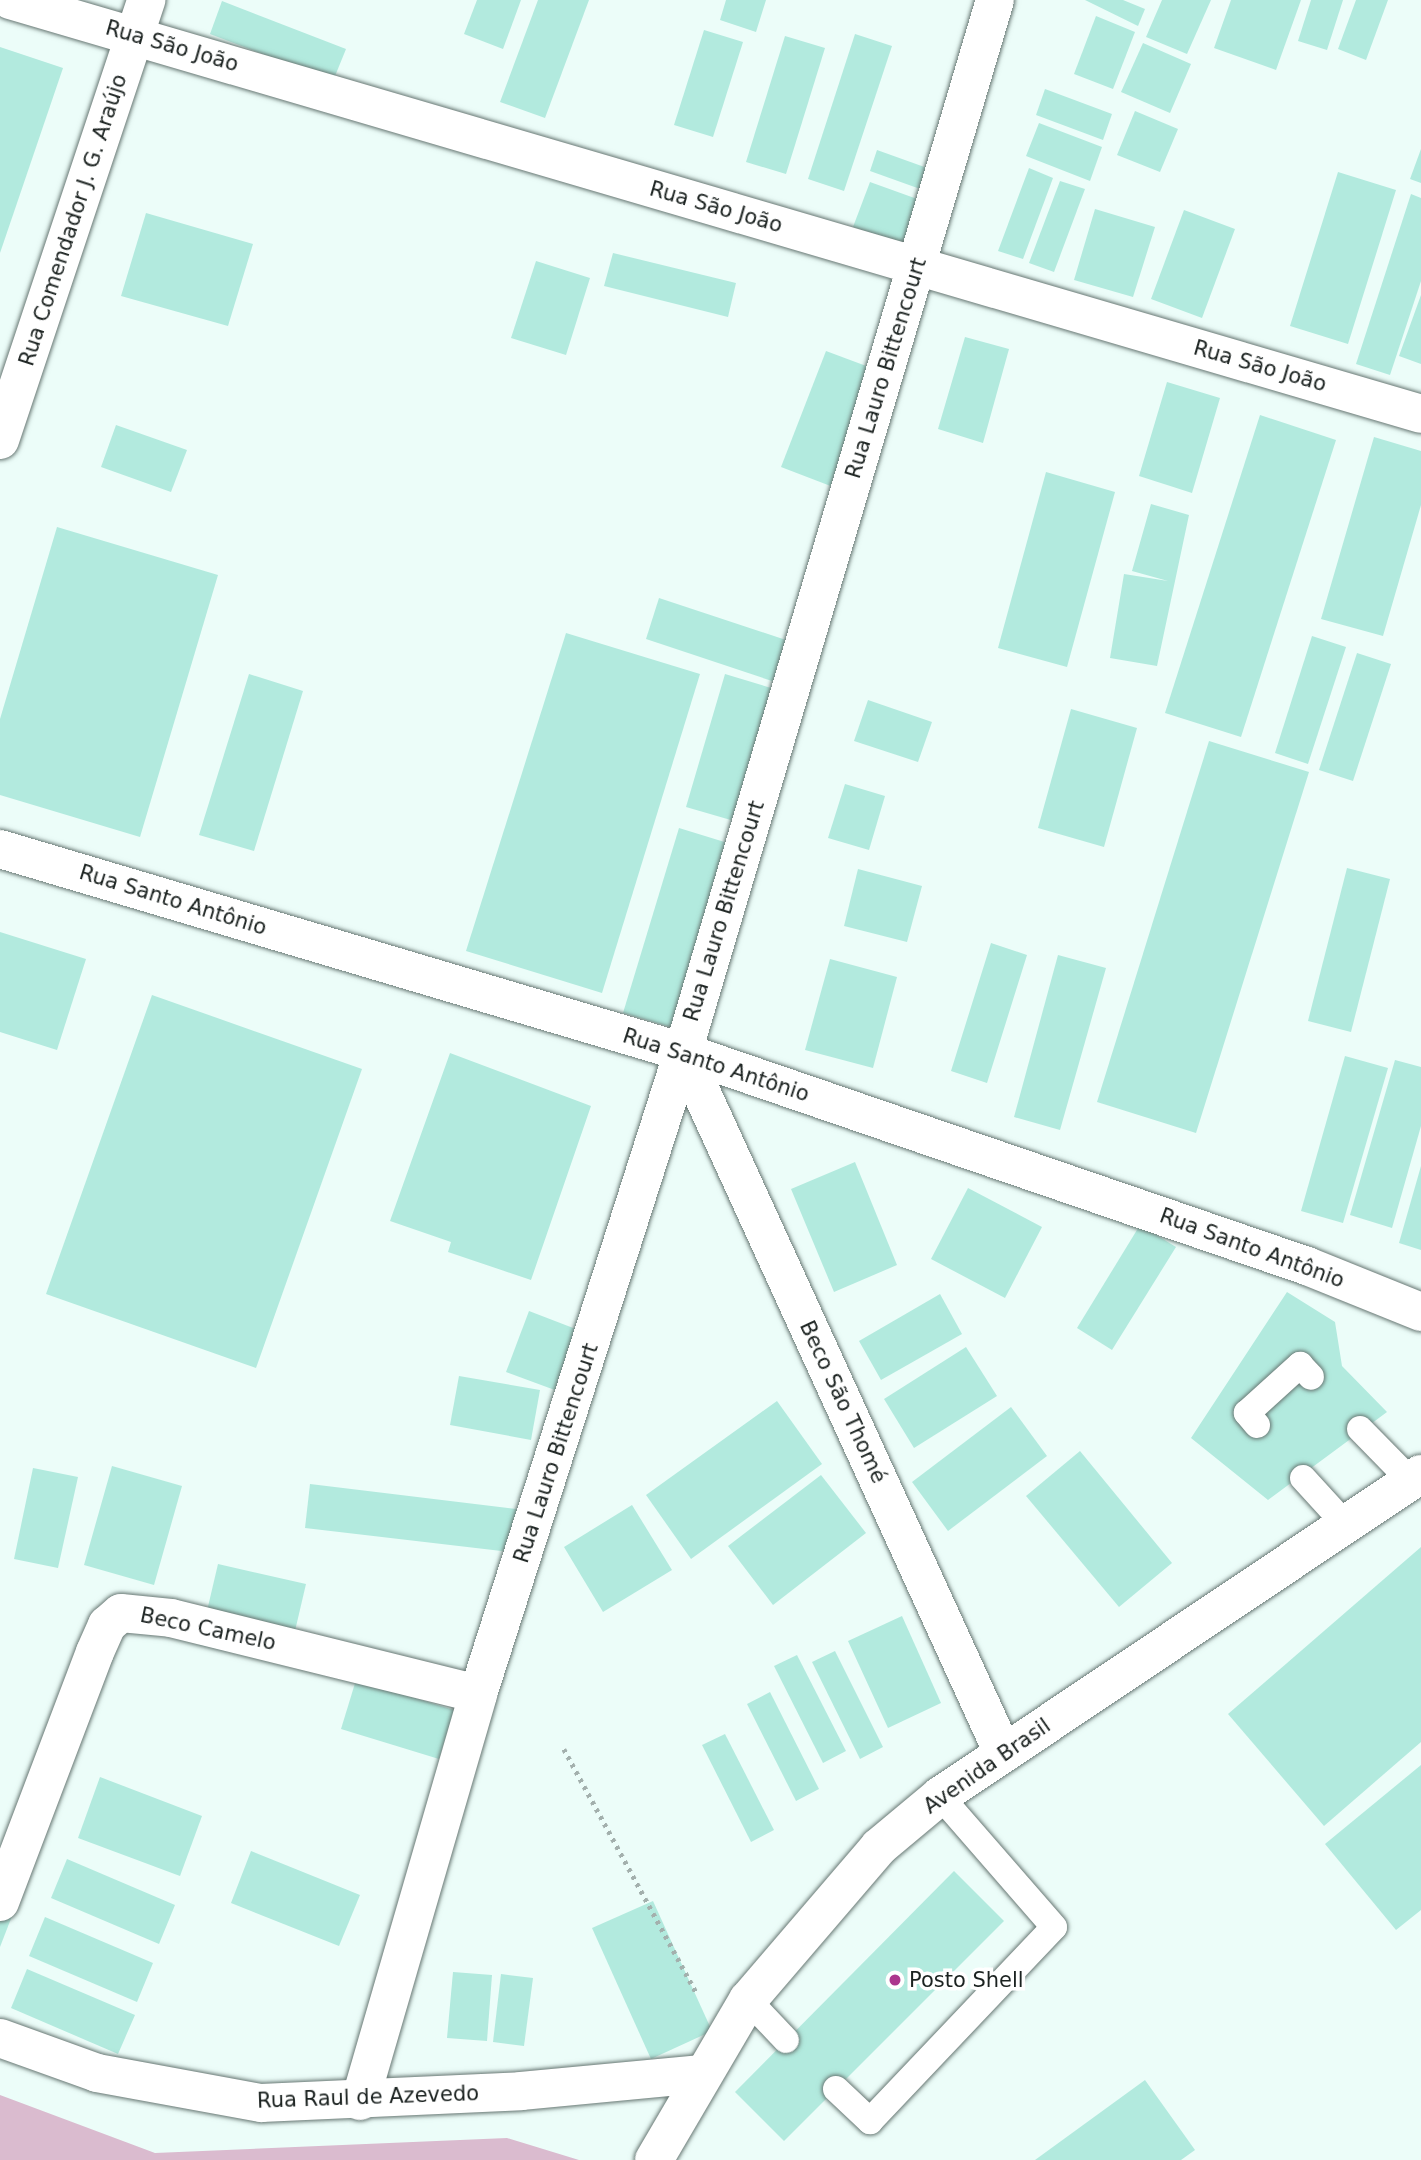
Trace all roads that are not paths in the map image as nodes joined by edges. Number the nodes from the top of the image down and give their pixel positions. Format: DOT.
graph roads {
  1 [pos="10,0"];
  2 [pos="995,0"];
  3 [pos="140,18"];
  4 [pos="916,266"];
  5 [pos="1421,414"];
  6 [pos="0,440"];
  7 [pos="0,849"];
  8 [pos="683,1052"];
  9 [pos="1421,1312"];
  10 [pos="1311,1377"];
  11 [pos="1257,1425"];
  12 [pos="1360,1429"];
  13 [pos="1416,1477"];
  14 [pos="1303,1478"];
  15 [pos="1345,1524"];
  16 [pos="478,1694"];
  17 [pos="1003,1753"];
  18 [pos="940,1796"];
  19 [pos="0,1902"];
  20 [pos="748,2000"];
  21 [pos="0,2038"];
  22 [pos="786,2039"];
  23 [pos="702,2074"];
  24 [pos="836,2090"];
  25 [pos="360,2101"];
  26 [pos="654,2160"];
  1 -- 3 [label="main road, Rua São João"];
  2 -- 4 [label="main road, Rua Lauro Bittencourt"];
  3 -- 4 [label="main road, Rua São João"];
  3 -- 6 [label="main road, Rua Comendador J. G. Araújo"];
  4 -- 5 [label="main road, Rua São João"];
  4 -- 8 [label="main road, Rua Lauro Bittencourt"];
  7 -- 8 [label="main road, Rua Santo Antônio"];
  8 -- 9 [label="main road, Rua Santo Antônio"];
  8 -- 16 [label="main road, Rua Lauro Bittencourt"];
  8 -- 17 [label="main road, Beco São Thomé"];
  10 -- 11 [label="lane"];
  12 -- 13 [label="lane"];
  13 -- 15 [label="main road, Avenida Brasil"];
  14 -- 15 [label="lane"];
  15 -- 17 [label="main road, Avenida Brasil"];
  16 -- 19 [label="main road, Beco Camelo"];
  16 -- 25 [label="main road, Rua Lauro Bittencourt"];
  17 -- 18 [label="main road, Avenida Brasil"];
  18 -- 20 [label="main road, Avenida Brasil"];
  18 -- 24 [label="lane"];
  20 -- 22 [label="lane"];
  20 -- 23 [label="main road, Avenida Brasil"];
  21 -- 25 [label="main road, Rua Raul de Azevedo"];
  23 -- 25 [label="main road, Rua Raul de Azevedo"];
  23 -- 26 [label="main road, Avenida Brasil"];
}
